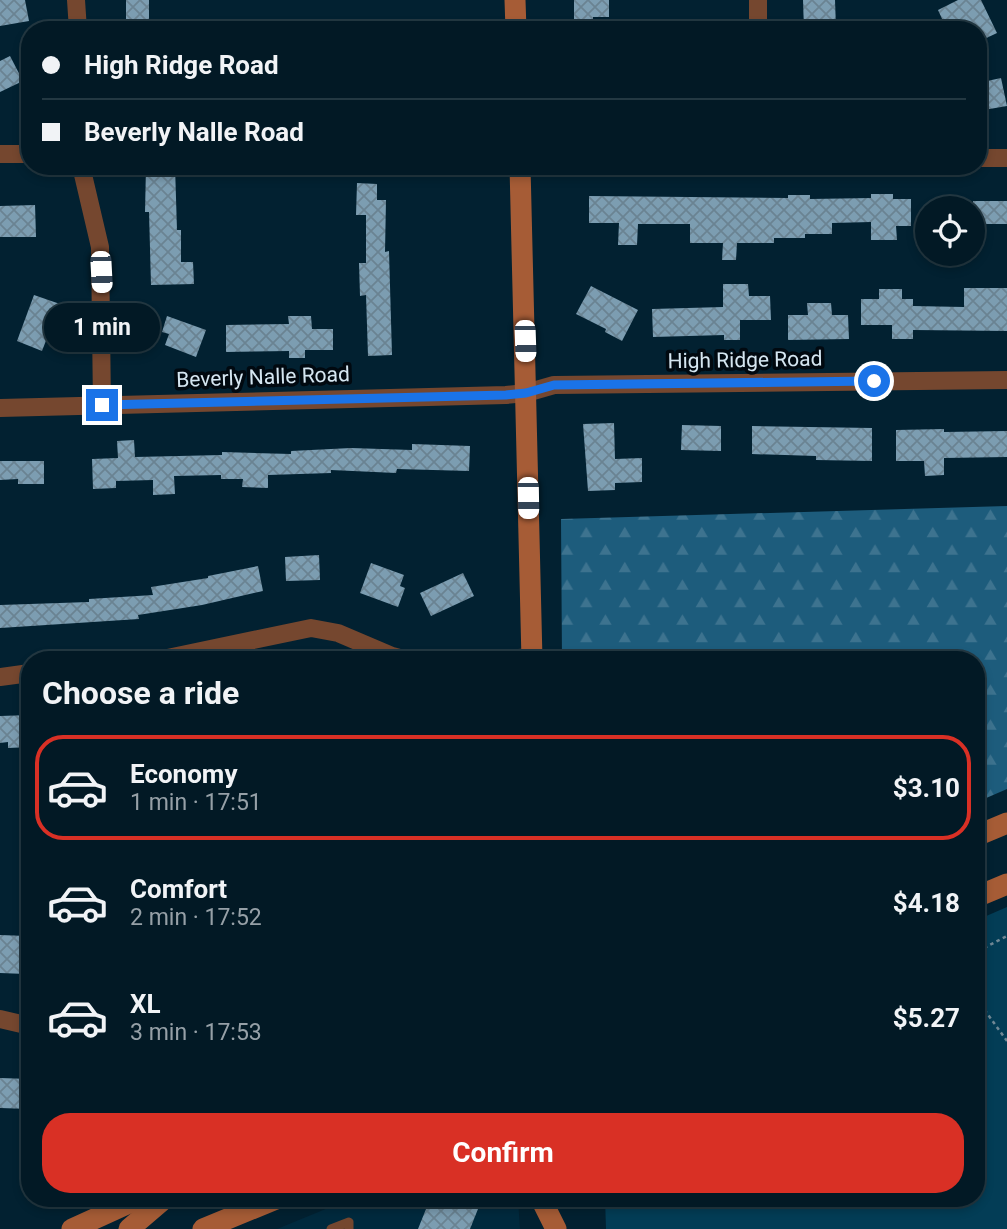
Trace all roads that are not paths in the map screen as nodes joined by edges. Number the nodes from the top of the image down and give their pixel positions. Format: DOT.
graph roads {
  1 [pos="76,0"];
  2 [pos="515,0"];
  3 [pos="758,0"];
  4 [pos="77,21"];
  5 [pos="516,21"];
  6 [pos="758,21"];
  7 [pos="0,154"];
  8 [pos="21,154"];
  9 [pos="987,158"];
  10 [pos="1007,158"];
  11 [pos="83,175"];
  12 [pos="520,175"];
  13 [pos="1007,380"];
  14 [pos="526,393"];
  15 [pos="102,405"];
  16 [pos="0,408"];
  17 [pos="201,651"];
  18 [pos="380,651"];
  19 [pos="532,651"];
  20 [pos="21,674"];
  21 [pos="0,677"];
  22 [pos="1007,823"];
  23 [pos="985,832"];
  24 [pos="1007,884"];
  25 [pos="985,893"];
  26 [pos="0,1019"];
  27 [pos="21,1024"];
  28 [pos="120,1207"];
  29 [pos="155,1207"];
  30 [pos="256,1207"];
  31 [pos="545,1207"];
  32 [pos="556,1207"];
  33 [pos="72,1229"];
  34 [pos="129,1229"];
  35 [pos="202,1229"];
  36 [pos="331,1229"];
  37 [pos="349,1229"];
  38 [pos="556,1229"];
  1 -- 4 [label="street"];
  2 -- 5 [label="main road"];
  3 -- 6 [label="street"];
  7 -- 8 [label="street"];
  9 -- 10 [label="street"];
  11 -- 15 [label="street"];
  12 -- 14 [label="main road"];
  13 -- 14 [label="street, High Ridge Road"];
  14 -- 15 [label="street, Beverly Nalle Road"];
  14 -- 19 [label="main road"];
  15 -- 16 [label="street, Beverly Nalle Road"];
  17 -- 18 [label="street"];
  20 -- 21 [label="street"];
  22 -- 23 [label="main road"];
  24 -- 25 [label="main road"];
  26 -- 27 [label="street"];
  28 -- 33 [label="main road"];
  29 -- 34 [label="main road"];
  30 -- 35 [label="main road"];
  31 -- 38 [label="main road"];
  32 -- 38 [label="main road"];
  36 -- 37 [label="lane"];
}
